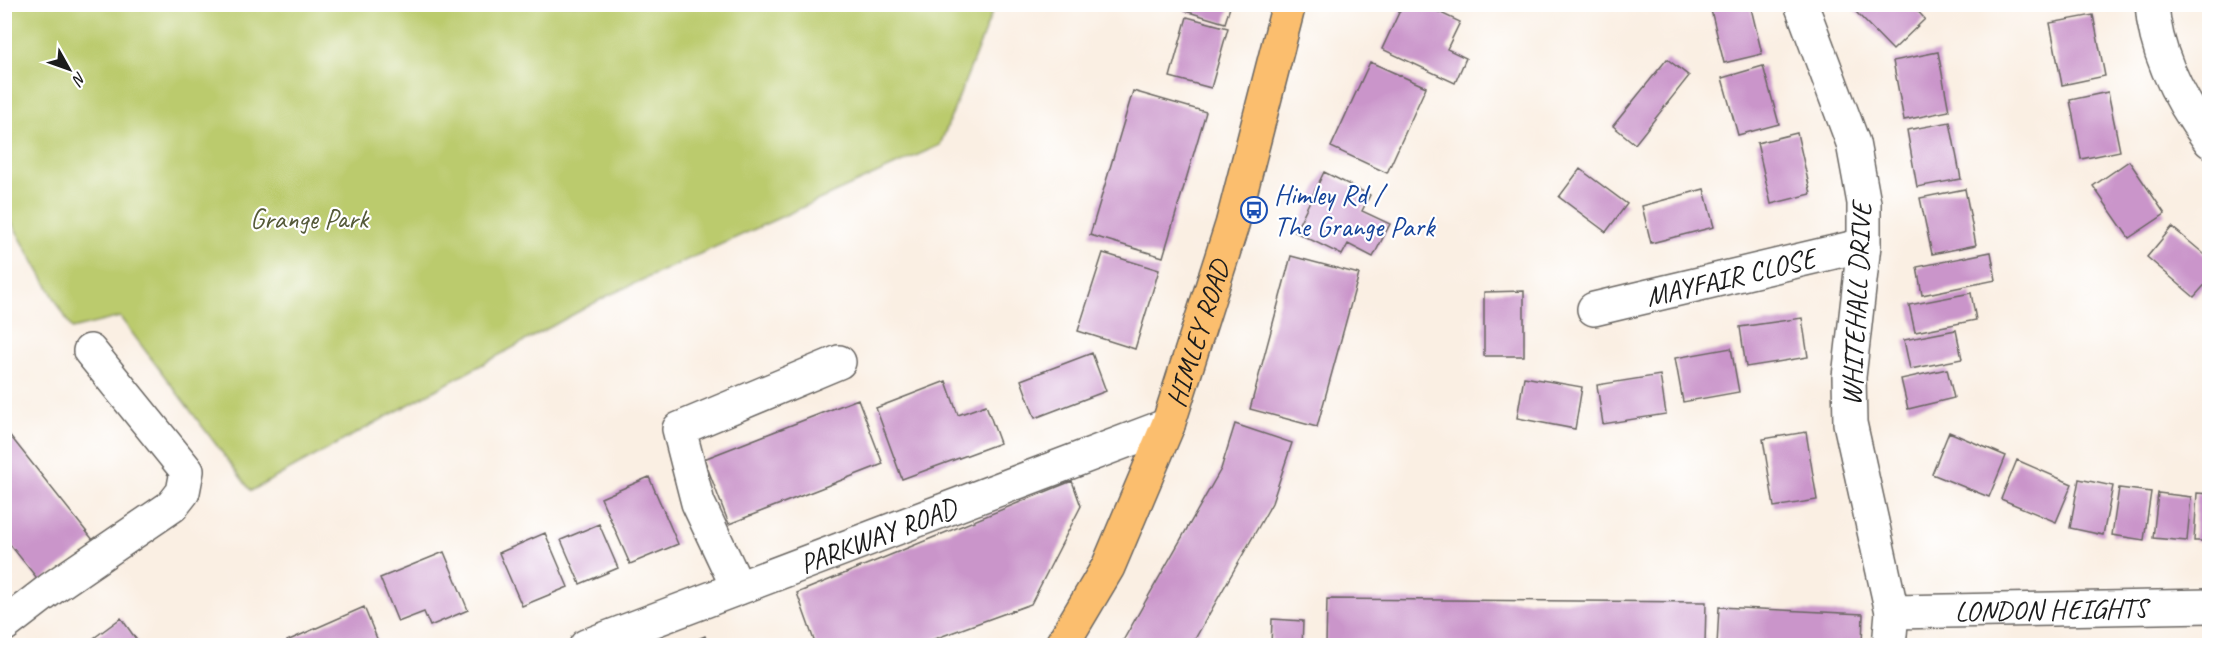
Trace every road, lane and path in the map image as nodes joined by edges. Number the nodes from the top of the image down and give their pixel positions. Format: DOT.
graph roads {
  1 [pos="1289,4"];
  2 [pos="1802,4"];
  3 [pos="2152,4"];
  4 [pos="2210,141"];
  5 [pos="1864,244"];
  6 [pos="1594,309"];
  7 [pos="90,351"];
  8 [pos="839,362"];
  9 [pos="1168,424"];
  10 [pos="738,588"];
  11 [pos="2210,606"];
  12 [pos="1892,612"];
  13 [pos="4,625"];
  14 [pos="586,645"];
  15 [pos="1061,645"];
  16 [pos="1889,645"];
  1 -- 9 [label="main road, HIMLEY ROAD"];
  2 -- 5 [label="street, WHITEHALL DRIVE"];
  3 -- 4 [label="street"];
  5 -- 6 [label="street, MAYFAIR CLOSE"];
  5 -- 12 [label="street, WHITEHALL DRIVE"];
  7 -- 13 [label="street"];
  8 -- 10 [label="street"];
  9 -- 10 [label="street, PARKWAY ROAD"];
  9 -- 15 [label="main road, HIMLEY ROAD"];
  10 -- 14 [label="street, PARKWAY ROAD"];
  11 -- 12 [label="street, LONDON HEIGHTS"];
  12 -- 16 [label="street, WHITEHALL DRIVE"];
}
